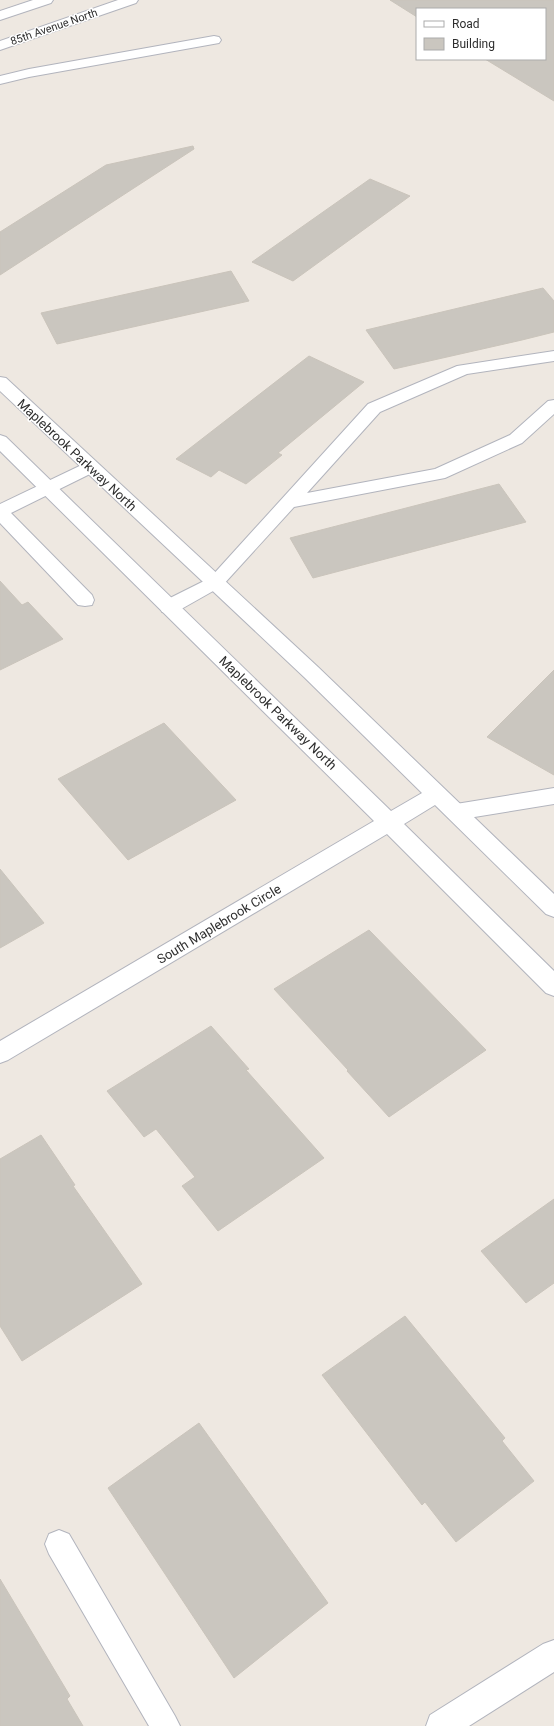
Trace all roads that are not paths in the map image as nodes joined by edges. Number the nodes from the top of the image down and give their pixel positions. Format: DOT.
graph roads {
  1 [pos="46,0"];
  2 [pos="131,0"];
  3 [pos="0,16"];
  4 [pos="214,40"];
  5 [pos="0,46"];
  6 [pos="0,80"];
  7 [pos="554,356"];
  8 [pos="0,382"];
  9 [pos="554,405"];
  10 [pos="0,441"];
  11 [pos="90,467"];
  12 [pos="47,487"];
  13 [pos="289,502"];
  14 [pos="0,511"];
  15 [pos="216,582"];
  16 [pos="85,600"];
  17 [pos="169,607"];
  18 [pos="437,794"];
  19 [pos="554,796"];
  20 [pos="456,812"];
  21 [pos="390,823"];
  22 [pos="554,908"];
  23 [pos="554,986"];
  24 [pos="0,1053"];
  25 [pos="59,1544"];
  26 [pos="554,1655"];
  27 [pos="165,1726"];
  28 [pos="441,1726"];
  1 -- 3 [label="street"];
  2 -- 5 [label="street, 85th Avenue North"];
  4 -- 6 [label="lane"];
  7 -- 13 [label="lane"];
  8 -- 11 [label="street, Maplebrook Parkway North"];
  9 -- 13 [label="lane"];
  10 -- 12 [label="street, Maplebrook Parkway North"];
  11 -- 12 [label="lane"];
  11 -- 15 [label="street, Maplebrook Parkway North"];
  12 -- 14 [label="lane"];
  12 -- 17 [label="street, Maplebrook Parkway North"];
  13 -- 15 [label="lane"];
  14 -- 16 [label="lane"];
  15 -- 17 [label="lane"];
  15 -- 18 [label="street, Maplebrook Parkway North"];
  17 -- 21 [label="street, Maplebrook Parkway North"];
  18 -- 20 [label="street, Maplebrook Parkway North"];
  18 -- 21 [label="street, South Maplebrook Circle"];
  19 -- 20 [label="lane"];
  20 -- 22 [label="street, Maplebrook Parkway North"];
  21 -- 23 [label="street, Maplebrook Parkway North"];
  21 -- 24 [label="street, South Maplebrook Circle"];
  25 -- 27 [label="lane"];
  26 -- 28 [label="street"];
}
